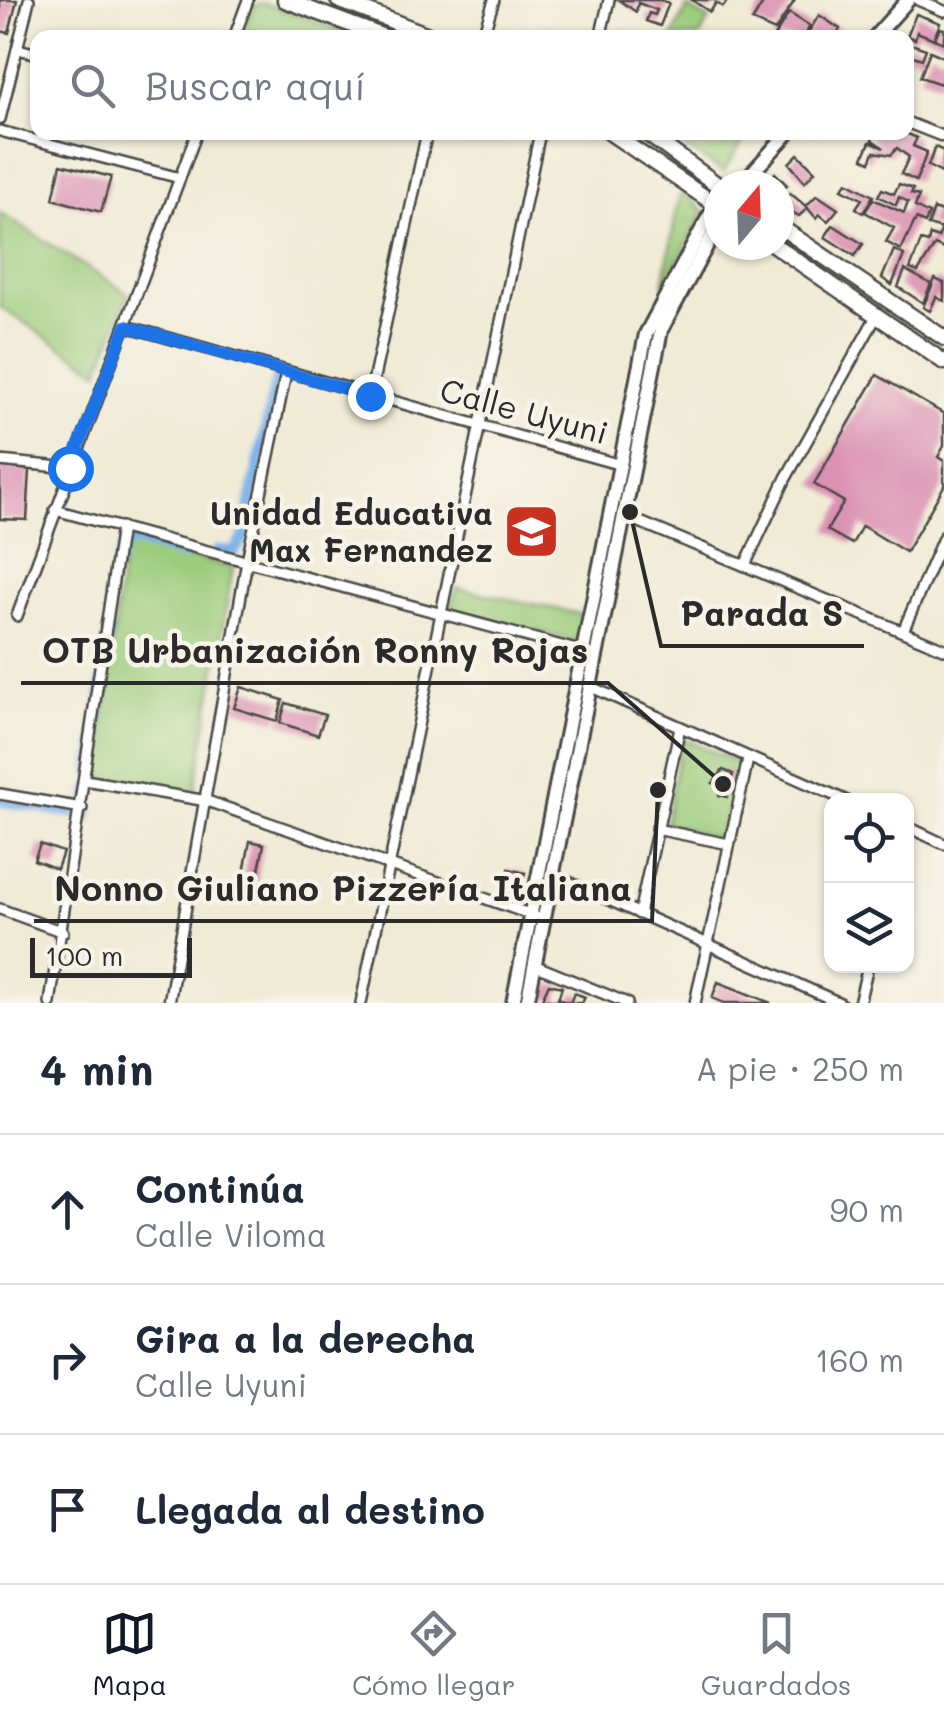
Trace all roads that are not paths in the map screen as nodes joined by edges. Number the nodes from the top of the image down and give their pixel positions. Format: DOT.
graph roads {
  1 [pos="28,0"];
  2 [pos="248,0"];
  3 [pos="285,0"];
  4 [pos="338,0"];
  5 [pos="494,0"];
  6 [pos="610,0"];
  7 [pos="908,0"];
  8 [pos="918,0"];
  9 [pos="944,10"];
  10 [pos="237,30"];
  11 [pos="365,30"];
  12 [pos="415,30"];
  13 [pos="485,30"];
  14 [pos="602,30"];
  15 [pos="881,30"];
  16 [pos="18,49"];
  17 [pos="30,52"];
  18 [pos="0,119"];
  19 [pos="914,125"];
  20 [pos="0,130"];
  21 [pos="944,137"];
  22 [pos="30,138"];
  23 [pos="38,140"];
  24 [pos="194,140"];
  25 [pos="425,140"];
  26 [pos="538,140"];
  27 [pos="621,140"];
  28 [pos="656,140"];
  29 [pos="781,140"];
  30 [pos="755,170"];
  31 [pos="704,175"];
  32 [pos="180,178"];
  33 [pos="704,198"];
  34 [pos="704,227"];
  35 [pos="794,236"];
  36 [pos="704,251"];
  37 [pos="794,259"];
  38 [pos="877,315"];
  39 [pos="126,326"];
  40 [pos="944,338"];
  41 [pos="944,362"];
  42 [pos="286,373"];
  43 [pos="370,396"];
  44 [pos="481,426"];
  45 [pos="0,461"];
  46 [pos="621,465"];
  47 [pos="70,468"];
  48 [pos="55,510"];
  49 [pos="618,512"];
  50 [pos="121,528"];
  51 [pos="944,536"];
  52 [pos="247,561"];
  53 [pos="746,563"];
  54 [pos="442,614"];
  55 [pos="17,616"];
  56 [pos="903,631"];
  57 [pos="944,649"];
  58 [pos="584,652"];
  59 [pos="584,684"];
  60 [pos="680,727"];
  61 [pos="748,759"];
  62 [pos="85,780"];
  63 [pos="830,793"];
  64 [pos="0,794"];
  65 [pos="207,801"];
  66 [pos="82,808"];
  67 [pos="656,830"];
  68 [pos="914,830"];
  69 [pos="728,844"];
  70 [pos="944,844"];
  71 [pos="390,866"];
  72 [pos="553,876"];
  73 [pos="0,909"];
  74 [pos="639,914"];
  75 [pos="537,917"];
  76 [pos="62,932"];
  77 [pos="705,943"];
  78 [pos="534,965"];
  79 [pos="866,973"];
  80 [pos="50,1003"];
  81 [pos="169,1003"];
  82 [pos="361,1003"];
  83 [pos="513,1003"];
  84 [pos="526,1003"];
  85 [pos="627,1003"];
  86 [pos="695,1003"];
  87 [pos="840,1003"];
  88 [pos="860,1003"];
  1 -- 16 [label="street"];
  2 -- 10 [label="street"];
  3 -- 11 [label="main road"];
  4 -- 12 [label="main road"];
  5 -- 13 [label="street"];
  6 -- 14 [label="street"];
  7 -- 15 [label="street"];
  8 -- 9 [label="street"];
  16 -- 17 [label="street"];
  16 -- 18 [label="street"];
  19 -- 21 [label="street"];
  20 -- 22 [label="street"];
  23 -- 32 [label="street"];
  24 -- 32 [label="street"];
  25 -- 43 [label="street"];
  26 -- 44 [label="street"];
  27 -- 33 [label="main road"];
  28 -- 31 [label="main road"];
  29 -- 30 [label="street"];
  32 -- 39 [label="street"];
  34 -- 46 [label="street"];
  35 -- 40 [label="main road"];
  36 -- 49 [label="street"];
  37 -- 38 [label="main road"];
  38 -- 41 [label="main road"];
  38 -- 53 [label="street"];
  39 -- 42 [label="street, Calle Uyuni"];
  39 -- 47 [label="street"];
  42 -- 43 [label="street, Calle Uyuni"];
  42 -- 52 [label="street"];
  43 -- 44 [label="street, Calle Uyuni"];
  44 -- 46 [label="street, Calle Uyuni"];
  44 -- 54 [label="street"];
  45 -- 47 [label="street"];
  46 -- 49 [label="street"];
  47 -- 48 [label="street"];
  48 -- 50 [label="street"];
  48 -- 55 [label="street"];
  49 -- 53 [label="street"];
  49 -- 58 [label="street"];
  49 -- 59 [label="street"];
  50 -- 52 [label="street"];
  50 -- 62 [label="street"];
  51 -- 56 [label="street"];
  52 -- 54 [label="street"];
  52 -- 65 [label="street"];
  53 -- 56 [label="street"];
  54 -- 58 [label="street"];
  54 -- 71 [label="street"];
  56 -- 57 [label="street"];
  58 -- 59 [label="street"];
  59 -- 60 [label="street"];
  59 -- 72 [label="street"];
  59 -- 75 [label="street"];
  60 -- 61 [label="street"];
  60 -- 67 [label="street"];
  61 -- 63 [label="street"];
  61 -- 69 [label="street"];
  62 -- 65 [label="street"];
  62 -- 66 [label="street"];
  64 -- 66 [label="street"];
  65 -- 71 [label="street"];
  65 -- 81 [label="street"];
  66 -- 76 [label="street"];
  67 -- 69 [label="street"];
  67 -- 74 [label="street"];
  68 -- 70 [label="street"];
  69 -- 77 [label="street"];
  71 -- 75 [label="street"];
  71 -- 82 [label="street"];
  72 -- 74 [label="street"];
  72 -- 75 [label="street"];
  73 -- 76 [label="street"];
  74 -- 77 [label="street"];
  75 -- 78 [label="street"];
  75 -- 83 [label="street"];
  76 -- 80 [label="street"];
  77 -- 86 [label="street"];
  77 -- 87 [label="street"];
  78 -- 84 [label="street"];
  78 -- 85 [label="street"];
  79 -- 88 [label="street"];
}
